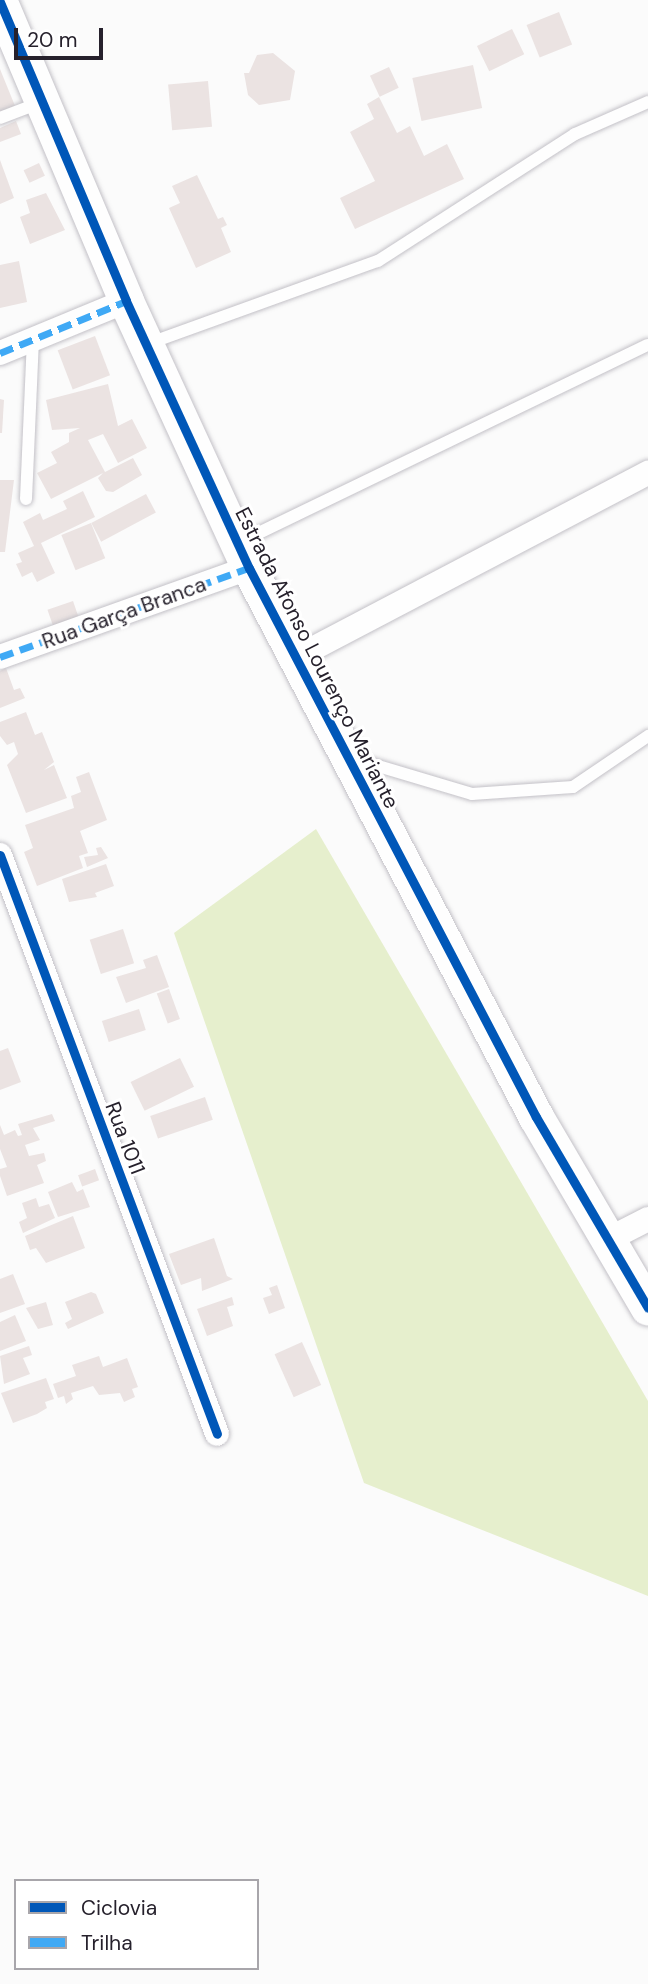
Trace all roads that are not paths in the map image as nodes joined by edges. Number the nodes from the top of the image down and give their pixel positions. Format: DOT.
graph roads {
  1 [pos="0,2"];
  2 [pos="42,102"];
  3 [pos="648,102"];
  4 [pos="0,118"];
  5 [pos="126,300"];
  6 [pos="33,339"];
  7 [pos="146,344"];
  8 [pos="648,345"];
  9 [pos="0,352"];
  10 [pos="648,473"];
  11 [pos="26,499"];
  12 [pos="243,556"];
  13 [pos="0,657"];
  14 [pos="295,658"];
  15 [pos="648,736"];
  16 [pos="345,756"];
  17 [pos="0,855"];
  18 [pos="648,1219"];
  19 [pos="609,1239"];
  20 [pos="648,1308"];
  21 [pos="217,1434"];
  1 -- 2 [label="main road, Estrada Afonso Lourenço Mariante"];
  2 -- 4 [label="lane"];
  2 -- 5 [label="main road, Estrada Afonso Lourenço Mariante"];
  3 -- 7 [label="lane"];
  5 -- 6 [label="street"];
  5 -- 7 [label="main road, Estrada Afonso Lourenço Mariante"];
  6 -- 9 [label="street"];
  6 -- 11 [label="lane"];
  7 -- 12 [label="main road, Estrada Afonso Lourenço Mariante"];
  8 -- 12 [label="lane"];
  10 -- 14 [label="street"];
  12 -- 13 [label="street, Rua Garça Branca"];
  12 -- 14 [label="main road, Estrada Afonso Lourenço Mariante"];
  14 -- 16 [label="main road, Estrada Afonso Lourenço Mariante"];
  15 -- 16 [label="lane"];
  16 -- 19 [label="main road, Estrada Afonso Lourenço Mariante"];
  17 -- 21 [label="street, Rua 1011"];
  18 -- 19 [label="street"];
  19 -- 20 [label="main road, Estrada Afonso Lourenço Mariante"];
}
